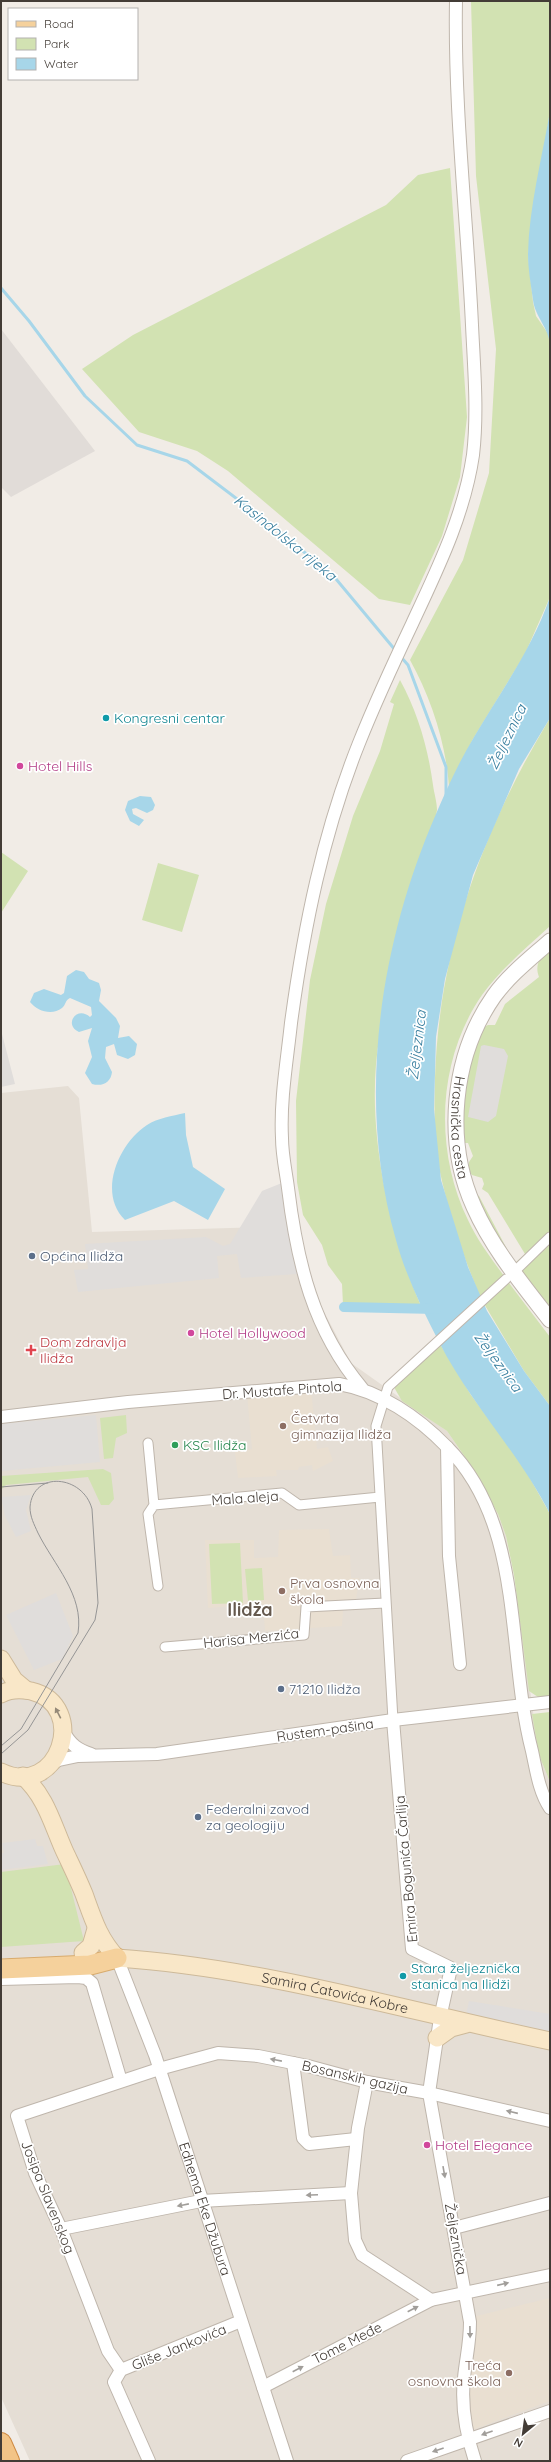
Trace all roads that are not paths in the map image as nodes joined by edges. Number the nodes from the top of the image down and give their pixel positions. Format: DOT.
graph roads {
  1 [pos="456,1"];
  2 [pos="550,941"];
  3 [pos="550,1237"];
  4 [pos="510,1275"];
  5 [pos="550,1320"];
  6 [pos="362,1388"];
  7 [pos="384,1400"];
  8 [pos="1,1416"];
  9 [pos="148,1443"];
  10 [pos="447,1447"];
  11 [pos="380,1497"];
  12 [pos="154,1506"];
  13 [pos="158,1586"];
  14 [pos="385,1603"];
  15 [pos="165,1647"];
  16 [pos="3,1664"];
  17 [pos="460,1664"];
  18 [pos="1,1687"];
  19 [pos="26,1690"];
  20 [pos="1,1694"];
  21 [pos="550,1702"];
  22 [pos="527,1706"];
  23 [pos="393,1720"];
  24 [pos="64,1732"];
  25 [pos="100,1757"];
  26 [pos="47,1767"];
  27 [pos="1,1772"];
  28 [pos="23,1776"];
  29 [pos="45,1803"];
  30 [pos="550,1808"];
  31 [pos="84,1896"];
  32 [pos="96,1929"];
  33 [pos="83,1953"];
  34 [pos="1,1958"];
  35 [pos="117,1958"];
  36 [pos="1,1969"];
  37 [pos="1,1979"];
  38 [pos="440,2018"];
  39 [pos="470,2024"];
  40 [pos="437,2038"];
  41 [pos="550,2041"];
  42 [pos="293,2063"];
  43 [pos="159,2069"];
  44 [pos="121,2081"];
  45 [pos="367,2082"];
  46 [pos="429,2093"];
  47 [pos="550,2121"];
  48 [pos="356,2139"];
  49 [pos="351,2193"];
  50 [pos="201,2201"];
  51 [pos="550,2203"];
  52 [pos="454,2228"];
  53 [pos="61,2229"];
  54 [pos="550,2275"];
  55 [pos="465,2293"];
  56 [pos="431,2300"];
  57 [pos="241,2321"];
  58 [pos="120,2370"];
  59 [pos="263,2387"];
  60 [pos="550,2411"];
  61 [pos="468,2440"];
  62 [pos="1,2443"];
  63 [pos="9,2461"];
  64 [pos="148,2461"];
  65 [pos="287,2461"];
  66 [pos="407,2461"];
  67 [pos="475,2461"];
  1 -- 6 [label="street"];
  2 -- 4 [label="street, Hrasnička cesta"];
  3 -- 4 [label="street"];
  4 -- 5 [label="street, Hrasnička cesta"];
  4 -- 7 [label="street"];
  6 -- 7 [label="street, Dr. Mustafe Pintola"];
  6 -- 8 [label="street, Dr. Mustafe Pintola"];
  7 -- 10 [label="street, Dr. Mustafe Pintola"];
  7 -- 11 [label="street"];
  9 -- 12 [label="street"];
  10 -- 17 [label="street"];
  10 -- 22 [label="street, Dr. Mustafe Pintola"];
  11 -- 12 [label="street, Mala aleja"];
  11 -- 14 [label="street"];
  12 -- 13 [label="street"];
  14 -- 15 [label="street, Harisa Merzića"];
  14 -- 23 [label="street"];
  16 -- 18 [label="main road"];
  16 -- 19 [label="main road"];
  19 -- 20 [label="main road"];
  24 -- 19 [label="main road, one-way"];
  21 -- 22 [label="street, Rustem-pašina"];
  22 -- 23 [label="street, Rustem-pašina"];
  22 -- 30 [label="street, Dr. Mustafe Pintola"];
  23 -- 25 [label="street, Rustem-pašina"];
  23 -- 38 [label="street, Emira Bogunića Čarlija"];
  24 -- 25 [label="street, Rustem-pašina"];
  24 -- 26 [label="main road"];
  25 -- 26 [label="street, Rustem-pašina"];
  26 -- 28 [label="main road"];
  26 -- 29 [label="main road, Edhema Eke Džubura"];
  27 -- 28 [label="main road"];
  28 -- 29 [label="main road, Edhema Eke Džubura"];
  29 -- 31 [label="main road, Edhema Eke Džubura"];
  31 -- 32 [label="main road, Edhema Eke Džubura"];
  31 -- 35 [label="main road, Edhema Eke Džubura"];
  32 -- 33 [label="main road"];
  32 -- 35 [label="main road, Edhema Eke Džubura"];
  33 -- 34 [label="main road"];
  33 -- 35 [label="main road"];
  35 -- 36 [label="main road"];
  35 -- 38 [label="main road, Samira Ćatovića Kobre"];
  35 -- 43 [label="street, Edhema Eke Džubura"];
  37 -- 44 [label="street"];
  38 -- 39 [label="main road, Samira Ćatovića Kobre"];
  38 -- 40 [label="street, Željeznička"];
  39 -- 40 [label="main road"];
  39 -- 41 [label="main road, Samira Ćatovića Kobre"];
  40 -- 46 [label="street, Željeznička"];
  42 -- 43 [label="street, Bosanskih gazija, one-way"];
  42 -- 45 [label="street, Bosanskih gazija"];
  42 -- 48 [label="street"];
  43 -- 44 [label="street, Josipa Slavenskog"];
  43 -- 50 [label="street, Edhema Eke Džubura"];
  44 -- 53 [label="street, Josipa Slavenskog"];
  45 -- 46 [label="street, Bosanskih gazija"];
  45 -- 48 [label="street"];
  47 -- 46 [label="street, Bosanskih gazija, one-way"];
  46 -- 52 [label="street, Željeznička, one-way"];
  48 -- 49 [label="street"];
  49 -- 50 [label="street, one-way"];
  49 -- 56 [label="street"];
  50 -- 53 [label="street, one-way"];
  50 -- 57 [label="street, Edhema Eke Džubura"];
  51 -- 52 [label="street"];
  52 -- 55 [label="street, Željeznička"];
  53 -- 58 [label="street, Josipa Slavenskog"];
  55 -- 54 [label="street, Tome Međe, one-way"];
  55 -- 56 [label="street, Tome Međe"];
  55 -- 61 [label="street, Željeznička, one-way"];
  59 -- 56 [label="street, Tome Međe, one-way"];
  57 -- 58 [label="street, Gliše Jankovića"];
  57 -- 59 [label="street, Edhema Eke Džubura"];
  58 -- 64 [label="street, Gliše Jankovića"];
  59 -- 65 [label="street, Edhema Eke Džubura"];
  60 -- 61 [label="street, one-way"];
  61 -- 66 [label="street, one-way"];
  61 -- 67 [label="street, Željeznička"];
  62 -- 63 [label="highway"];
}
